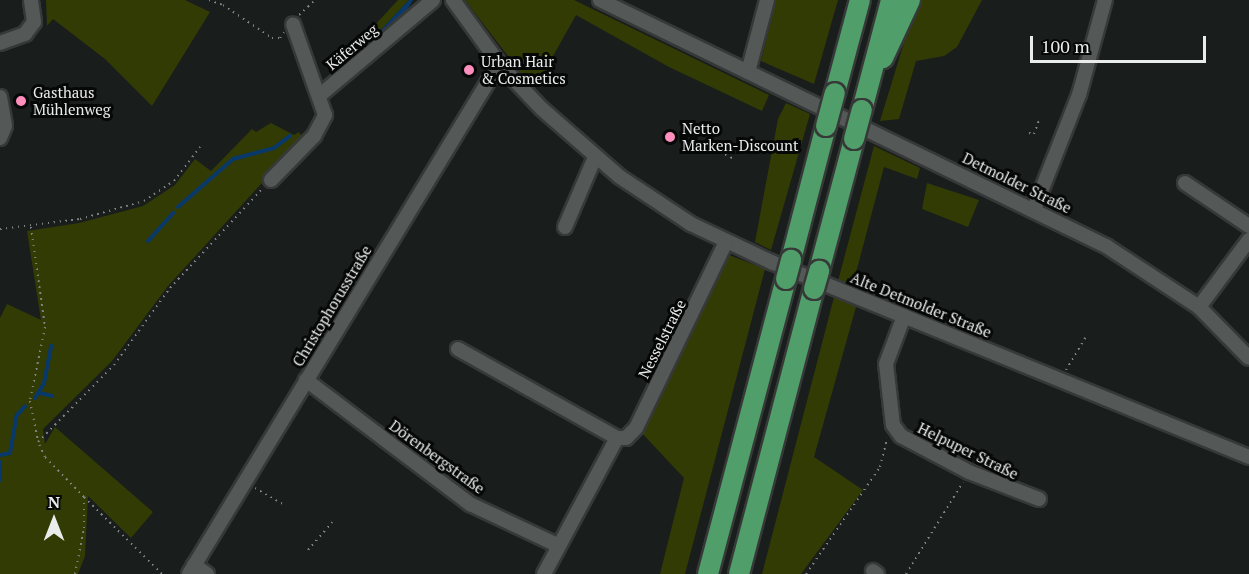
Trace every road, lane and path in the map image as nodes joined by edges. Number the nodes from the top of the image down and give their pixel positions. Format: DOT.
graph roads {
  1 [pos="31,0"];
  2 [pos="209,0"];
  3 [pos="315,0"];
  4 [pos="433,0"];
  5 [pos="453,0"];
  6 [pos="600,0"];
  7 [pos="766,0"];
  8 [pos="891,0"];
  9 [pos="910,0"];
  10 [pos="1105,0"];
  11 [pos="859,3"];
  12 [pos="293,24"];
  13 [pos="0,43"];
  14 [pos="501,66"];
  15 [pos="748,72"];
  16 [pos="867,89"];
  17 [pos="319,96"];
  18 [pos="0,97"];
  19 [pos="1039,120"];
  20 [pos="1029,133"];
  21 [pos="0,138"];
  22 [pos="698,142"];
  23 [pos="200,147"];
  24 [pos="595,157"];
  25 [pos="732,158"];
  26 [pos="271,180"];
  27 [pos="1185,183"];
  28 [pos="1034,209"];
  29 [pos="1249,226"];
  30 [pos="31,227"];
  31 [pos="565,227"];
  32 [pos="0,229"];
  33 [pos="1249,240"];
  34 [pos="726,242"];
  35 [pos="1199,307"];
  36 [pos="904,316"];
  37 [pos="1087,335"];
  38 [pos="458,349"];
  39 [pos="1249,358"];
  40 [pos="306,380"];
  41 [pos="1060,380"];
  42 [pos="893,425"];
  43 [pos="616,438"];
  44 [pos="38,442"];
  45 [pos="1249,457"];
  46 [pos="969,472"];
  47 [pos="244,482"];
  48 [pos="84,497"];
  49 [pos="1040,499"];
  50 [pos="284,505"];
  51 [pos="332,522"];
  52 [pos="557,545"];
  53 [pos="308,550"];
  54 [pos="191,570"];
  55 [pos="75,574"];
  56 [pos="162,574"];
  57 [pos="207,574"];
  58 [pos="544,574"];
  59 [pos="708,574"];
  60 [pos="739,574"];
  61 [pos="806,574"];
  62 [pos="906,574"];
  1 -- 13 [label="street"];
  2 -- 12 [label="path"];
  3 -- 12 [label="path"];
  4 -- 17 [label="street, Käferweg"];
  5 -- 14 [label="street, Alte Detmolder Straße"];
  6 -- 15 [label="street, Detmolder Straße"];
  7 -- 15 [label="street"];
  8 -- 16 [label="highway"];
  9 -- 16 [label="highway"];
  10 -- 28 [label="street"];
  11 -- 59 [label="highway, bridge"];
  12 -- 17 [label="street"];
  14 -- 24 [label="street, Alte Detmolder Straße"];
  14 -- 40 [label="street, Christophorusstraße"];
  15 -- 28 [label="street, Detmolder Straße"];
  16 -- 60 [label="highway, bridge"];
  17 -- 26 [label="street"];
  18 -- 21 [label="street"];
  19 -- 20 [label="path"];
  22 -- 25 [label="path"];
  23 -- 30 [label="path"];
  24 -- 31 [label="street"];
  24 -- 34 [label="street, Alte Detmolder Straße"];
  26 -- 44 [label="path"];
  27 -- 29 [label="street"];
  28 -- 35 [label="street, Detmolder Straße"];
  30 -- 32 [label="path"];
  30 -- 44 [label="path"];
  33 -- 35 [label="street"];
  34 -- 36 [label="street, Alte Detmolder Straße"];
  34 -- 43 [label="street, Nesselstraße"];
  35 -- 39 [label="street, Detmolder Straße"];
  36 -- 41 [label="street, Alte Detmolder Straße"];
  36 -- 42 [label="street"];
  37 -- 41 [label="path"];
  38 -- 43 [label="street"];
  40 -- 47 [label="street, Christophorusstraße"];
  40 -- 52 [label="street, Dörenbergstraße"];
  41 -- 45 [label="street, Alte Detmolder Straße"];
  42 -- 46 [label="street, Helpuper Straße"];
  42 -- 61 [label="path"];
  43 -- 52 [label="street, Nesselstraße"];
  44 -- 48 [label="path"];
  46 -- 49 [label="street, Helpuper Straße"];
  46 -- 62 [label="path"];
  47 -- 50 [label="path"];
  47 -- 54 [label="street, Christophorusstraße"];
  48 -- 55 [label="path"];
  48 -- 56 [label="path"];
  51 -- 53 [label="path"];
  52 -- 58 [label="street, Nesselstraße"];
  54 -- 57 [label="street"];
}
